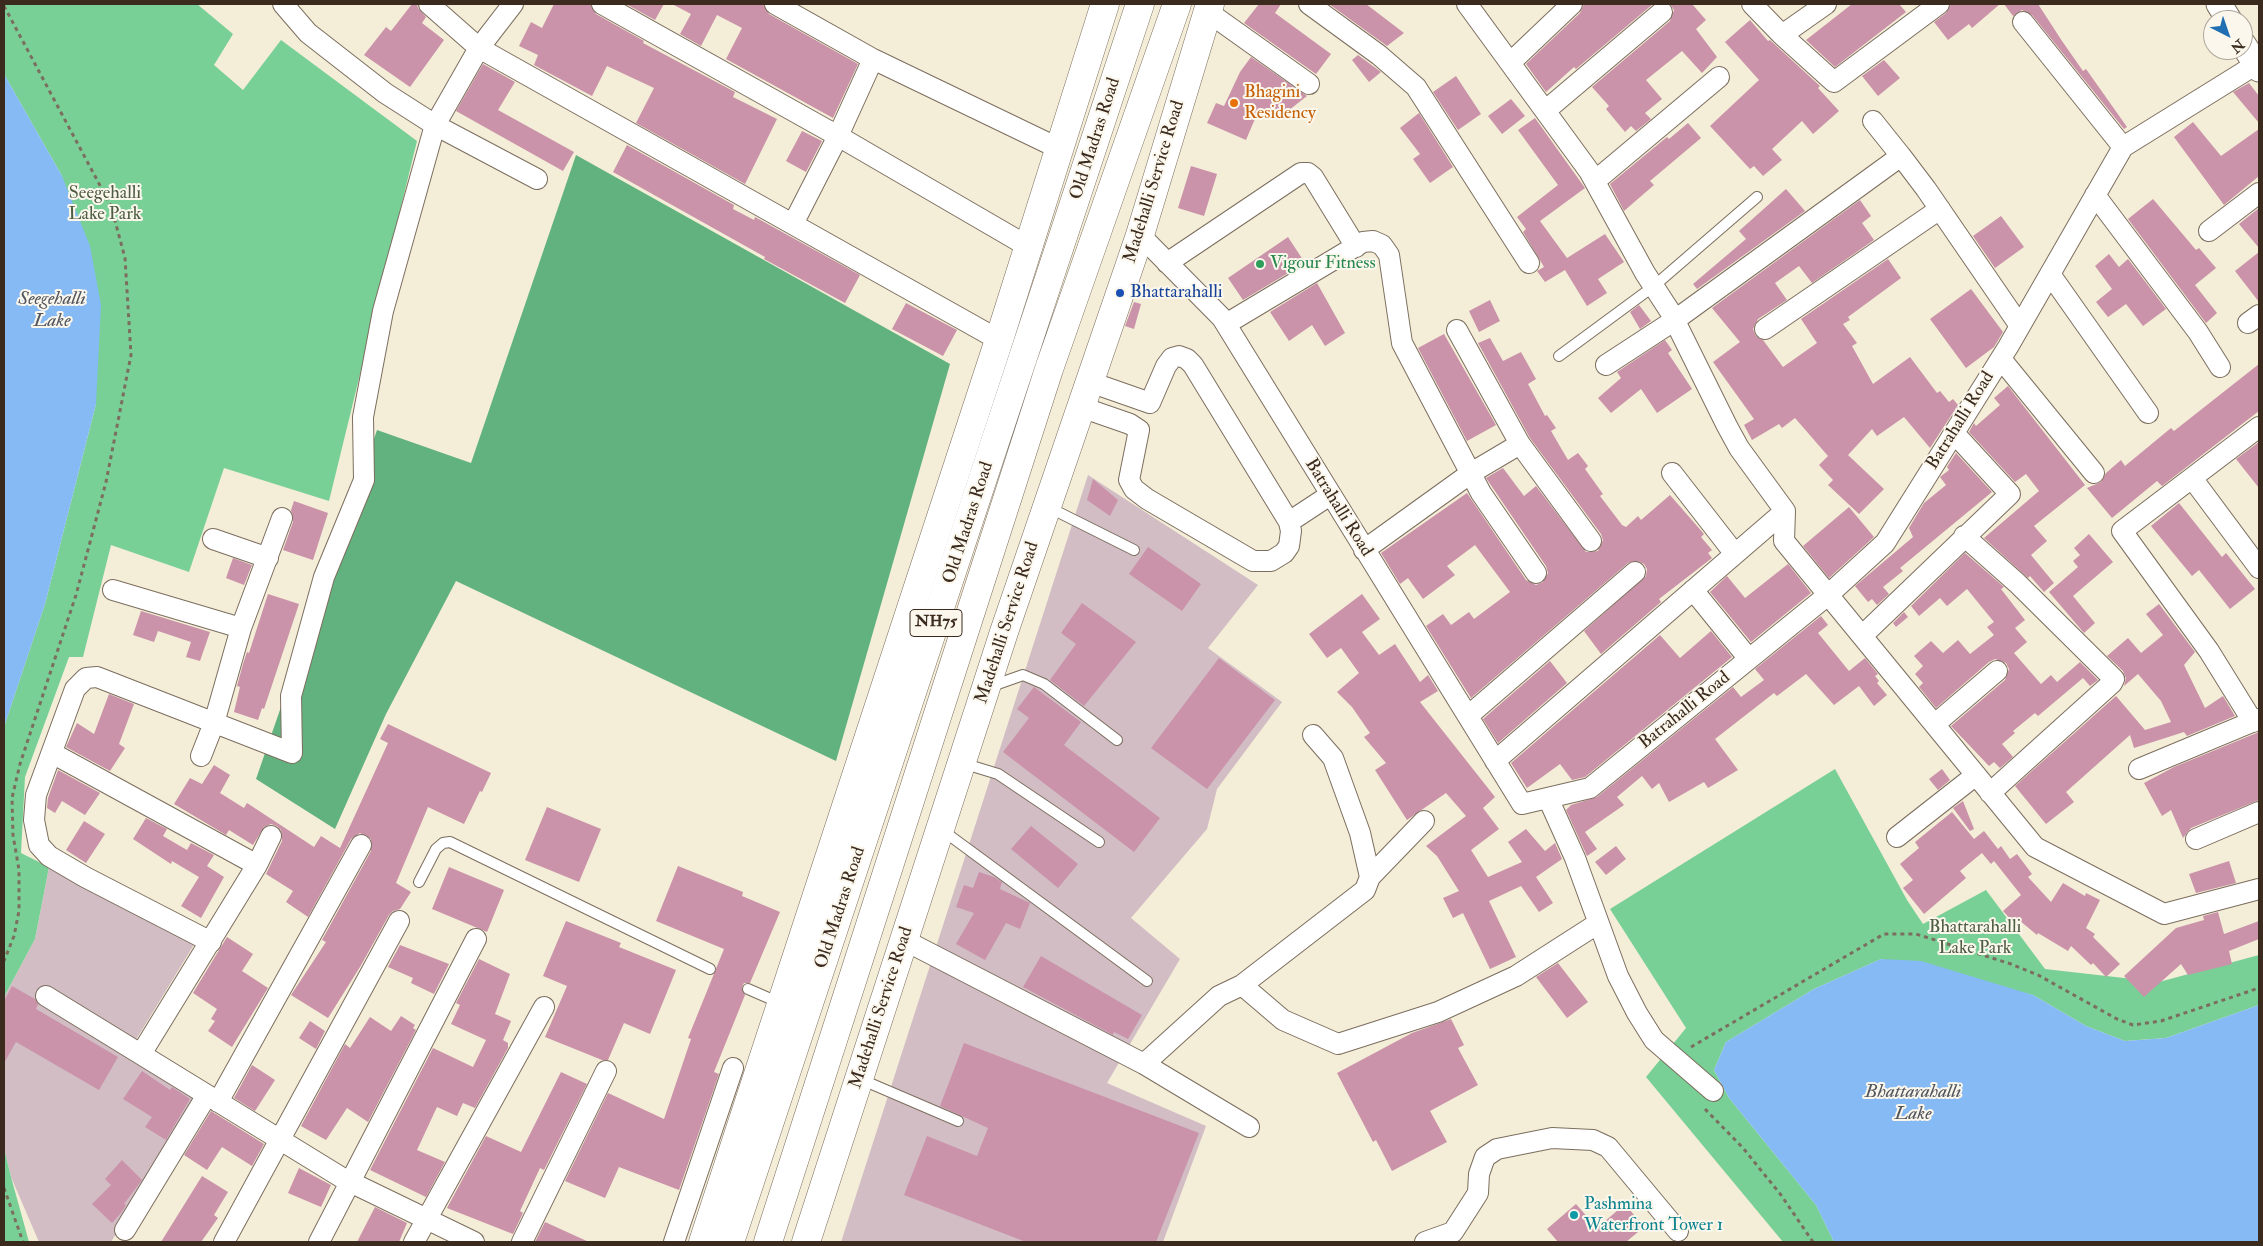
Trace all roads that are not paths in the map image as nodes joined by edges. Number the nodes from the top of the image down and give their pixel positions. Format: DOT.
graph roads {
  1 [pos="282,4"];
  2 [pos="428,4"];
  3 [pos="512,4"];
  4 [pos="602,4"];
  5 [pos="775,4"];
  6 [pos="1105,4"];
  7 [pos="1140,4"];
  8 [pos="1178,4"];
  9 [pos="1309,4"];
  10 [pos="1467,4"];
  11 [pos="1572,4"];
  12 [pos="1752,4"];
  13 [pos="1826,4"];
  14 [pos="1939,4"];
  15 [pos="1209,8"];
  16 [pos="1662,12"];
  17 [pos="2023,22"];
  18 [pos="1782,35"];
  19 [pos="479,48"];
  20 [pos="873,59"];
  21 [pos="2252,60"];
  22 [pos="1510,63"];
  23 [pos="1720,77"];
  24 [pos="1309,84"];
  25 [pos="1545,111"];
  26 [pos="1873,122"];
  27 [pos="435,125"];
  28 [pos="838,136"];
  29 [pos="2123,148"];
  30 [pos="1060,149"];
  31 [pos="1901,156"];
  32 [pos="537,180"];
  33 [pos="1595,181"];
  34 [pos="2259,194"];
  35 [pos="2096,195"];
  36 [pos="1757,197"];
  37 [pos="1940,209"];
  38 [pos="793,224"];
  39 [pos="2209,231"];
  40 [pos="1140,235"];
  41 [pos="1028,247"];
  42 [pos="1356,247"];
  43 [pos="1168,263"];
  44 [pos="1529,263"];
  45 [pos="2050,274"];
  46 [pos="1654,286"];
  47 [pos="1675,320"];
  48 [pos="1226,324"];
  49 [pos="2020,326"];
  50 [pos="1765,329"];
  51 [pos="1457,330"];
  52 [pos="999,340"];
  53 [pos="1559,356"];
  54 [pos="2001,359"];
  55 [pos="1606,365"];
  56 [pos="2220,367"];
  57 [pos="1085,394"];
  58 [pos="1150,403"];
  59 [pos="2148,412"];
  60 [pos="2259,427"];
  61 [pos="1139,430"];
  62 [pos="1954,433"];
  63 [pos="1520,444"];
  64 [pos="1472,473"];
  65 [pos="1672,473"];
  66 [pos="2094,473"];
  67 [pos="2192,478"];
  68 [pos="1330,495"];
  69 [pos="1047,506"];
  70 [pos="1785,511"];
  71 [pos="282,518"];
  72 [pos="1288,522"];
  73 [pos="1964,536"];
  74 [pos="213,539"];
  75 [pos="1592,541"];
  76 [pos="1134,550"];
  77 [pos="1364,550"];
  78 [pos="1735,554"];
  79 [pos="268,558"];
  80 [pos="2259,568"];
  81 [pos="1635,572"];
  82 [pos="1536,573"];
  83 [pos="113,590"];
  84 [pos="1693,590"];
  85 [pos="1828,595"];
  86 [pos="241,628"];
  87 [pos="1862,636"];
  88 [pos="1749,659"];
  89 [pos="1997,671"];
  90 [pos="986,688"];
  91 [pos="1468,716"];
  92 [pos="2256,721"];
  93 [pos="214,723"];
  94 [pos="1935,724"];
  95 [pos="1313,735"];
  96 [pos="1117,740"];
  97 [pos="52,754"];
  98 [pos="201,756"];
  99 [pos="1495,761"];
  100 [pos="961,763"];
  101 [pos="2139,769"];
  102 [pos="1976,775"];
  103 [pos="1990,793"];
  104 [pos="1548,798"];
  105 [pos="2259,812"];
  106 [pos="1424,821"];
  107 [pos="940,828"];
  108 [pos="271,836"];
  109 [pos="1896,837"];
  110 [pos="2196,839"];
  111 [pos="1099,842"];
  112 [pos="361,845"];
  113 [pos="257,865"];
  114 [pos="1370,877"];
  115 [pos="419,882"];
  116 [pos="2259,889"];
  117 [pos="399,921"];
  118 [pos="1597,924"];
  119 [pos="476,939"];
  120 [pos="904,940"];
  121 [pos="210,942"];
  122 [pos="710,969"];
  123 [pos="1147,981"];
  124 [pos="1242,985"];
  125 [pos="748,989"];
  126 [pos="46,996"];
  127 [pos="781,1004"];
  128 [pos="544,1007"];
  129 [pos="141,1054"];
  130 [pos="1144,1064"];
  131 [pos="733,1068"];
  132 [pos="606,1071"];
  133 [pos="859,1078"];
  134 [pos="1706,1097"];
  135 [pos="212,1099"];
  136 [pos="958,1121"];
  137 [pos="1249,1127"];
  138 [pos="279,1140"];
  139 [pos="350,1182"];
  140 [pos="426,1219"];
  141 [pos="125,1230"];
  142 [pos="1678,1231"];
  143 [pos="1456,1237"];
  144 [pos="224,1242"];
  145 [pos="319,1242"];
  146 [pos="414,1242"];
  147 [pos="474,1242"];
  148 [pos="522,1242"];
  149 [pos="674,1242"];
  150 [pos="703,1242"];
  151 [pos="730,1242"];
  152 [pos="768,1242"];
  153 [pos="806,1242"];
  154 [pos="1425,1242"];
  1 -- 27 [label="street"];
  2 -- 19 [label="street"];
  3 -- 19 [label="street"];
  4 -- 28 [label="street"];
  5 -- 20 [label="street"];
  6 -- 30 [label="main road"];
  7 -- 151 [label="main road, Old Madras Road / NH75"];
  8 -- 152 [label="main road, Old Madras Road / NH75"];
  9 -- 44 [label="street"];
  10 -- 22 [label="street"];
  11 -- 22 [label="street"];
  12 -- 18 [label="street"];
  13 -- 18 [label="street"];
  14 -- 18 [label="street"];
  15 -- 24 [label="street"];
  15 -- 40 [label="main road, Madehalli Service Road"];
  16 -- 25 [label="street"];
  17 -- 29 [label="street"];
  19 -- 27 [label="street"];
  19 -- 38 [label="street"];
  20 -- 28 [label="street"];
  20 -- 30 [label="street"];
  21 -- 29 [label="street, Batrahalli Road"];
  22 -- 25 [label="street"];
  23 -- 33 [label="street"];
  25 -- 33 [label="street"];
  26 -- 31 [label="street"];
  27 -- 32 [label="street"];
  27 -- 93 [label="street"];
  28 -- 38 [label="street"];
  28 -- 41 [label="street"];
  29 -- 35 [label="street, Batrahalli Road"];
  30 -- 41 [label="main road"];
  31 -- 37 [label="street"];
  31 -- 47 [label="street"];
  33 -- 46 [label="street"];
  34 -- 39 [label="street"];
  35 -- 45 [label="street, Batrahalli Road"];
  35 -- 56 [label="street"];
  36 -- 46 [label="lane"];
  37 -- 49 [label="street"];
  37 -- 50 [label="street"];
  38 -- 52 [label="street"];
  40 -- 43 [label="street, Batrahalli Road"];
  40 -- 57 [label="main road, Madehalli Service Road"];
  41 -- 52 [label="main road"];
  42 -- 43 [label="street"];
  42 -- 48 [label="street"];
  42 -- 64 [label="street"];
  43 -- 48 [label="street, Batrahalli Road"];
  45 -- 49 [label="street, Batrahalli Road"];
  45 -- 59 [label="street"];
  46 -- 47 [label="street"];
  46 -- 53 [label="lane"];
  47 -- 55 [label="street"];
  47 -- 70 [label="street"];
  48 -- 68 [label="street, Batrahalli Road"];
  49 -- 54 [label="street, Batrahalli Road"];
  51 -- 63 [label="street"];
  52 -- 127 [label="main road"];
  54 -- 62 [label="street, Batrahalli Road"];
  54 -- 66 [label="street"];
  57 -- 58 [label="street"];
  57 -- 61 [label="street"];
  57 -- 69 [label="main road, Madehalli Service Road"];
  58 -- 61 [label="street"];
  58 -- 72 [label="street"];
  60 -- 67 [label="street"];
  61 -- 72 [label="street"];
  62 -- 73 [label="street"];
  62 -- 85 [label="street, Batrahalli Road"];
  63 -- 64 [label="street"];
  63 -- 75 [label="street"];
  64 -- 77 [label="street"];
  64 -- 82 [label="street"];
  65 -- 78 [label="street"];
  67 -- 80 [label="street"];
  67 -- 92 [label="street"];
  68 -- 72 [label="street"];
  68 -- 77 [label="street, Batrahalli Road"];
  69 -- 76 [label="lane"];
  69 -- 90 [label="main road, Madehalli Service Road"];
  70 -- 78 [label="street"];
  70 -- 85 [label="street"];
  71 -- 79 [label="street"];
  73 -- 87 [label="street"];
  73 -- 103 [label="street"];
  74 -- 79 [label="street"];
  77 -- 91 [label="street, Batrahalli Road"];
  78 -- 84 [label="street"];
  79 -- 86 [label="street"];
  81 -- 91 [label="street"];
  83 -- 86 [label="street"];
  84 -- 88 [label="street"];
  84 -- 99 [label="street"];
  85 -- 87 [label="street"];
  85 -- 88 [label="street, Batrahalli Road"];
  86 -- 93 [label="street"];
  87 -- 94 [label="street"];
  88 -- 104 [label="street, Batrahalli Road"];
  89 -- 94 [label="street"];
  90 -- 96 [label="lane"];
  90 -- 100 [label="main road, Madehalli Service Road"];
  91 -- 99 [label="street, Batrahalli Road"];
  92 -- 101 [label="street"];
  93 -- 97 [label="street"];
  93 -- 98 [label="street"];
  94 -- 102 [label="street"];
  95 -- 114 [label="street"];
  97 -- 113 [label="street"];
  97 -- 121 [label="street"];
  99 -- 104 [label="street, Batrahalli Road"];
  100 -- 107 [label="main road, Madehalli Service Road"];
  100 -- 111 [label="lane"];
  102 -- 103 [label="street"];
  102 -- 109 [label="street"];
  103 -- 116 [label="street"];
  104 -- 118 [label="street"];
  105 -- 110 [label="street"];
  106 -- 114 [label="street"];
  107 -- 120 [label="main road, Madehalli Service Road"];
  107 -- 123 [label="lane"];
  108 -- 113 [label="street"];
  112 -- 135 [label="street"];
  113 -- 121 [label="street"];
  114 -- 124 [label="street"];
  115 -- 122 [label="lane"];
  117 -- 138 [label="street"];
  118 -- 124 [label="street"];
  118 -- 134 [label="street"];
  119 -- 139 [label="street"];
  120 -- 130 [label="street"];
  120 -- 133 [label="main road, Madehalli Service Road"];
  121 -- 129 [label="street"];
  124 -- 130 [label="street"];
  125 -- 127 [label="lane"];
  126 -- 129 [label="street"];
  127 -- 150 [label="main road"];
  128 -- 140 [label="street"];
  129 -- 135 [label="street"];
  130 -- 137 [label="street"];
  131 -- 149 [label="street"];
  132 -- 148 [label="street"];
  133 -- 136 [label="lane"];
  133 -- 153 [label="main road, Madehalli Service Road"];
  135 -- 138 [label="street"];
  135 -- 141 [label="street"];
  138 -- 139 [label="street"];
  138 -- 144 [label="street"];
  139 -- 140 [label="street"];
  139 -- 145 [label="street"];
  140 -- 146 [label="street"];
  140 -- 147 [label="street"];
  142 -- 143 [label="street"];
  143 -- 154 [label="street"];
}
